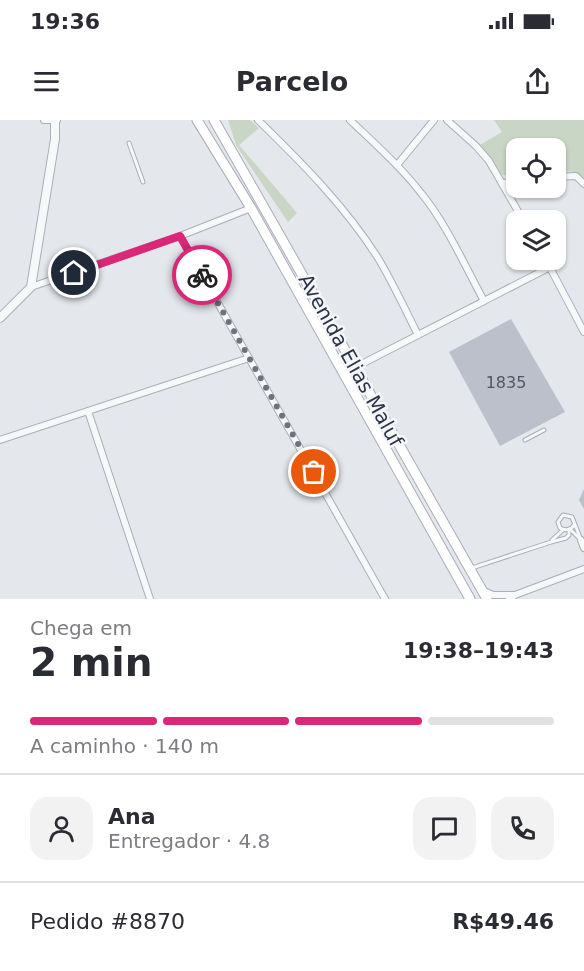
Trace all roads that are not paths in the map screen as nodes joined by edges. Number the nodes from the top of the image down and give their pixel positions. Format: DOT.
graph roads {
  1 [pos="44,120"];
  2 [pos="56,120"];
  3 [pos="196,120"];
  4 [pos="214,120"];
  5 [pos="258,120"];
  6 [pos="350,120"];
  7 [pos="434,120"];
  8 [pos="447,120"];
  9 [pos="129,143"];
  10 [pos="397,165"];
  11 [pos="566,176"];
  12 [pos="143,182"];
  13 [pos="502,183"];
  14 [pos="506,183"];
  15 [pos="584,184"];
  16 [pos="256,192"];
  17 [pos="251,208"];
  18 [pos="517,210"];
  19 [pos="180,236"];
  20 [pos="544,270"];
  21 [pos="552,270"];
  22 [pos="31,287"];
  23 [pos="484,301"];
  24 [pos="0,318"];
  25 [pos="584,332"];
  26 [pos="418,335"];
  27 [pos="249,358"];
  28 [pos="354,368"];
  29 [pos="88,411"];
  30 [pos="544,430"];
  31 [pos="0,440"];
  32 [pos="525,440"];
  33 [pos="574,525"];
  34 [pos="570,529"];
  35 [pos="563,530"];
  36 [pos="580,540"];
  37 [pos="436,542"];
  38 [pos="551,542"];
  39 [pos="584,548"];
  40 [pos="470,569"];
  41 [pos="584,569"];
  42 [pos="482,589"];
  43 [pos="512,597"];
  44 [pos="150,599"];
  45 [pos="386,599"];
  46 [pos="470,599"];
  47 [pos="488,599"];
  1 -- 2 [label="street"];
  2 -- 22 [label="street"];
  3 -- 17 [label="main road, Avenida Elias Maluf"];
  4 -- 16 [label="main road, Avenida Elias Maluf"];
  5 -- 26 [label="street"];
  6 -- 10 [label="street"];
  7 -- 10 [label="street"];
  8 -- 13 [label="street"];
  9 -- 12 [label="lane"];
  10 -- 23 [label="street"];
  11 -- 15 [label="street"];
  13 -- 14 [label="street"];
  13 -- 18 [label="street"];
  16 -- 17 [label="main road"];
  16 -- 28 [label="main road, Avenida Elias Maluf"];
  17 -- 19 [label="street"];
  17 -- 37 [label="main road, Avenida Elias Maluf"];
  19 -- 22 [label="street"];
  19 -- 27 [label="street"];
  20 -- 23 [label="street"];
  21 -- 25 [label="street"];
  22 -- 24 [label="street"];
  23 -- 26 [label="street"];
  26 -- 28 [label="street"];
  27 -- 29 [label="street"];
  27 -- 45 [label="street"];
  28 -- 40 [label="main road, Avenida Elias Maluf"];
  29 -- 31 [label="street"];
  29 -- 44 [label="street"];
  30 -- 32 [label="lane"];
  33 -- 34 [label="lane"];
  33 -- 35 [label="lane"];
  33 -- 36 [label="lane"];
  34 -- 35 [label="lane"];
  34 -- 36 [label="lane"];
  34 -- 38 [label="lane"];
  35 -- 38 [label="lane"];
  36 -- 39 [label="street"];
  37 -- 40 [label="main road"];
  37 -- 46 [label="main road, Avenida Elias Maluf"];
  38 -- 40 [label="lane"];
  40 -- 42 [label="main road, Avenida Elias Maluf"];
  41 -- 43 [label="street"];
  42 -- 43 [label="street"];
  42 -- 47 [label="main road, Avenida Elias Maluf"];
}
